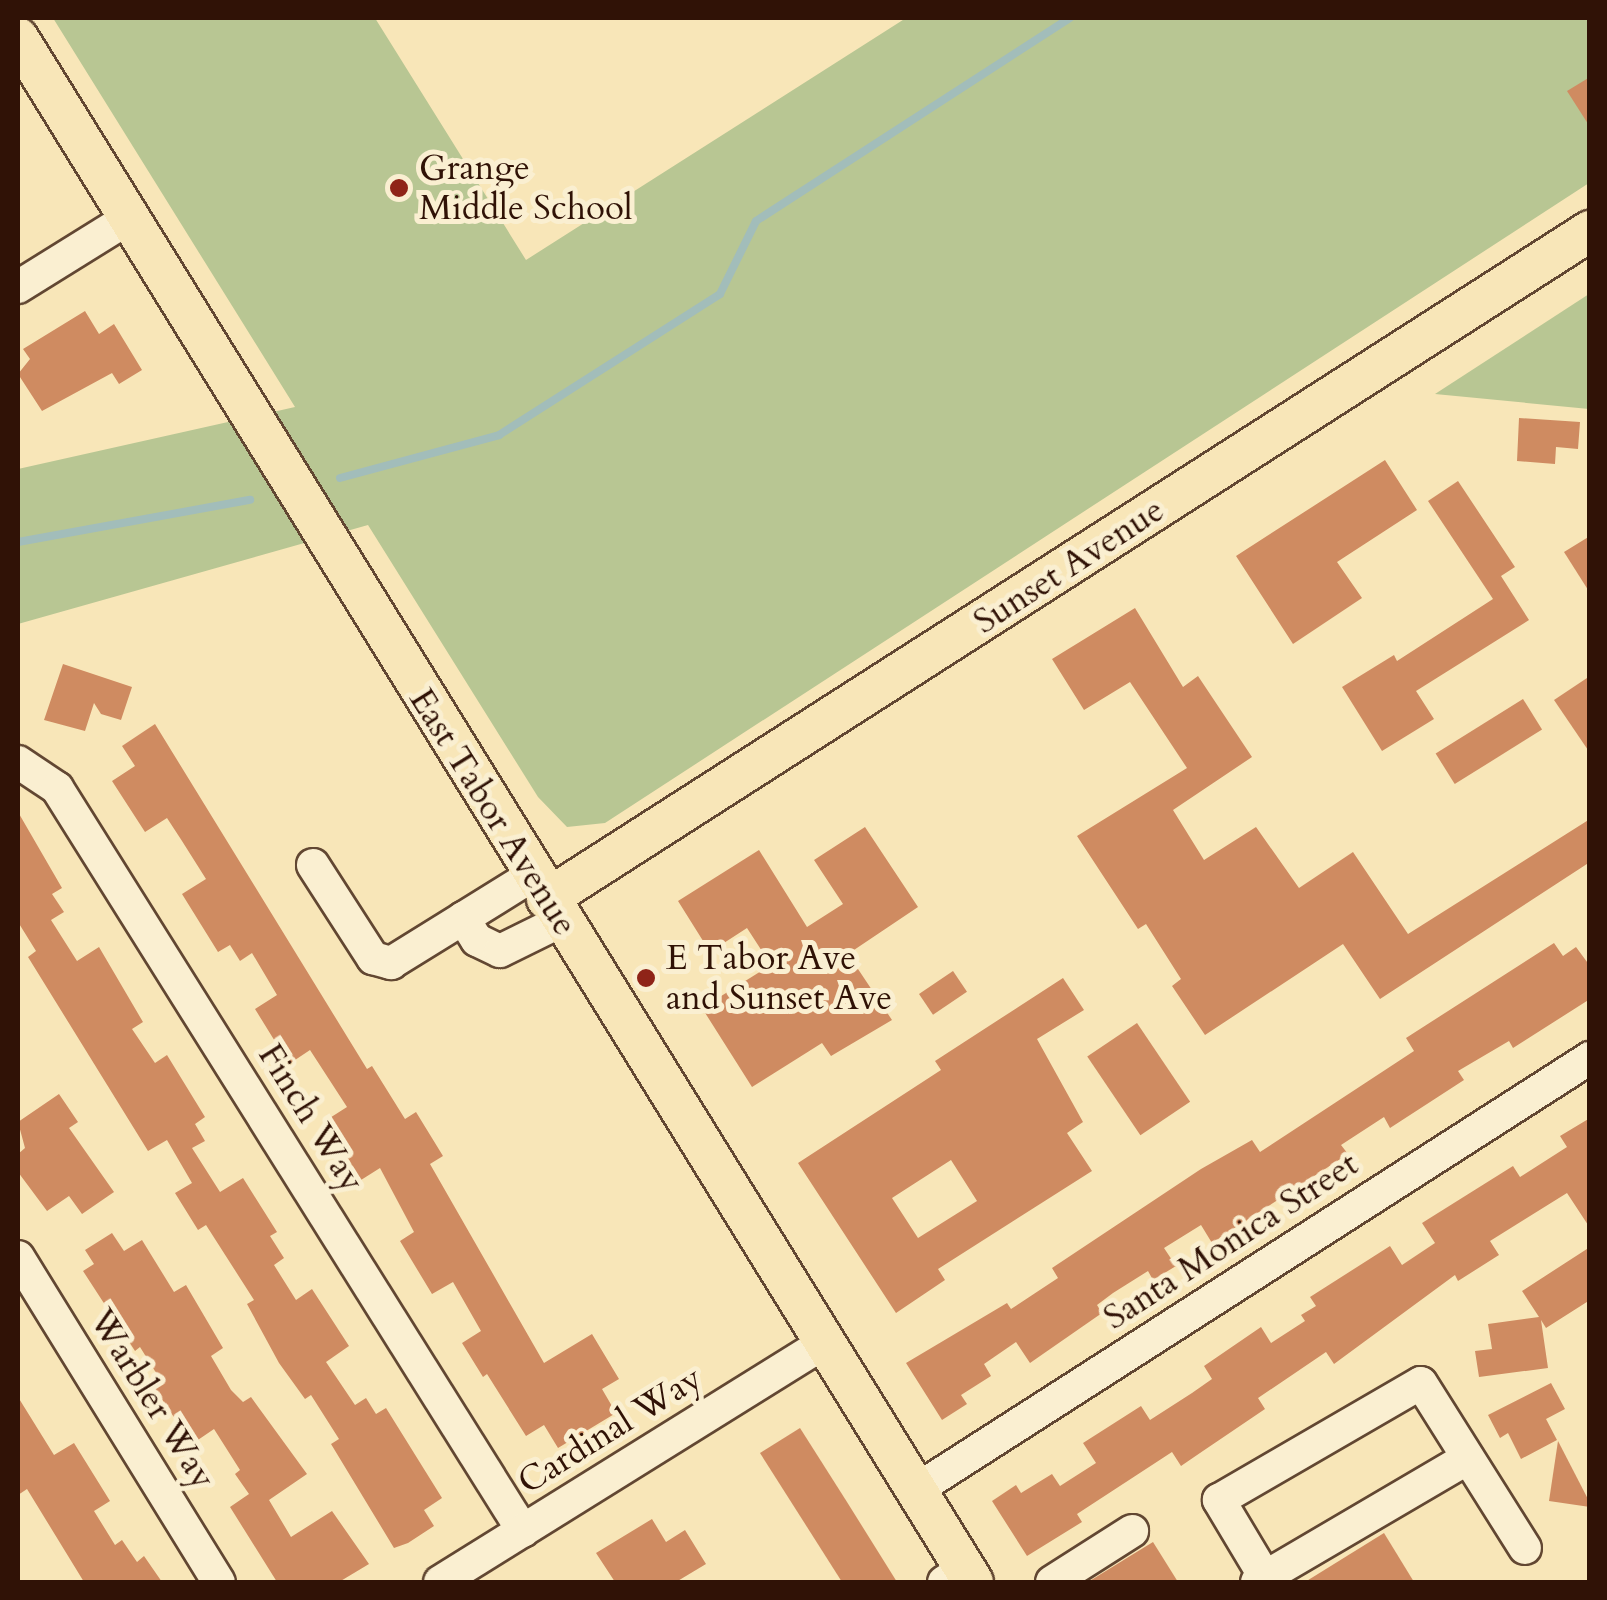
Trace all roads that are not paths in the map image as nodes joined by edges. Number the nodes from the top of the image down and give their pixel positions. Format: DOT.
graph roads {
  1 [pos="18,38"];
  2 [pos="129,218"];
  3 [pos="1590,232"];
  4 [pos="18,287"];
  5 [pos="18,762"];
  6 [pos="313,864"];
  7 [pos="547,898"];
  8 [pos="464,918"];
  9 [pos="1590,1058"];
  10 [pos="18,1257"];
  11 [pos="823,1344"];
  12 [pos="1468,1458"];
  13 [pos="916,1490"];
  14 [pos="523,1531"];
  15 [pos="1132,1531"];
  16 [pos="1525,1548"];
  17 [pos="961,1578"];
  18 [pos="1261,1580"];
  19 [pos="219,1582"];
  20 [pos="440,1582"];
  21 [pos="1052,1582"];
  1 -- 2 [label="main road, East Tabor Avenue"];
  2 -- 4 [label="street"];
  2 -- 7 [label="main road, East Tabor Avenue"];
  3 -- 7 [label="main road, Sunset Avenue"];
  5 -- 14 [label="street, Finch Way"];
  6 -- 8 [label="street"];
  7 -- 8 [label="street"];
  7 -- 8 [label="street"];
  7 -- 11 [label="main road, East Tabor Avenue"];
  9 -- 13 [label="street, Santa Monica Street"];
  10 -- 19 [label="street, Warbler Way"];
  11 -- 13 [label="main road, East Tabor Avenue"];
  11 -- 14 [label="street, Cardinal Way"];
  12 -- 16 [label="street"];
  12 -- 18 [label="street"];
  12 -- 18 [label="street"];
  13 -- 17 [label="main road, East Tabor Avenue"];
  14 -- 20 [label="street, Cardinal Way"];
  15 -- 21 [label="street"];
}
